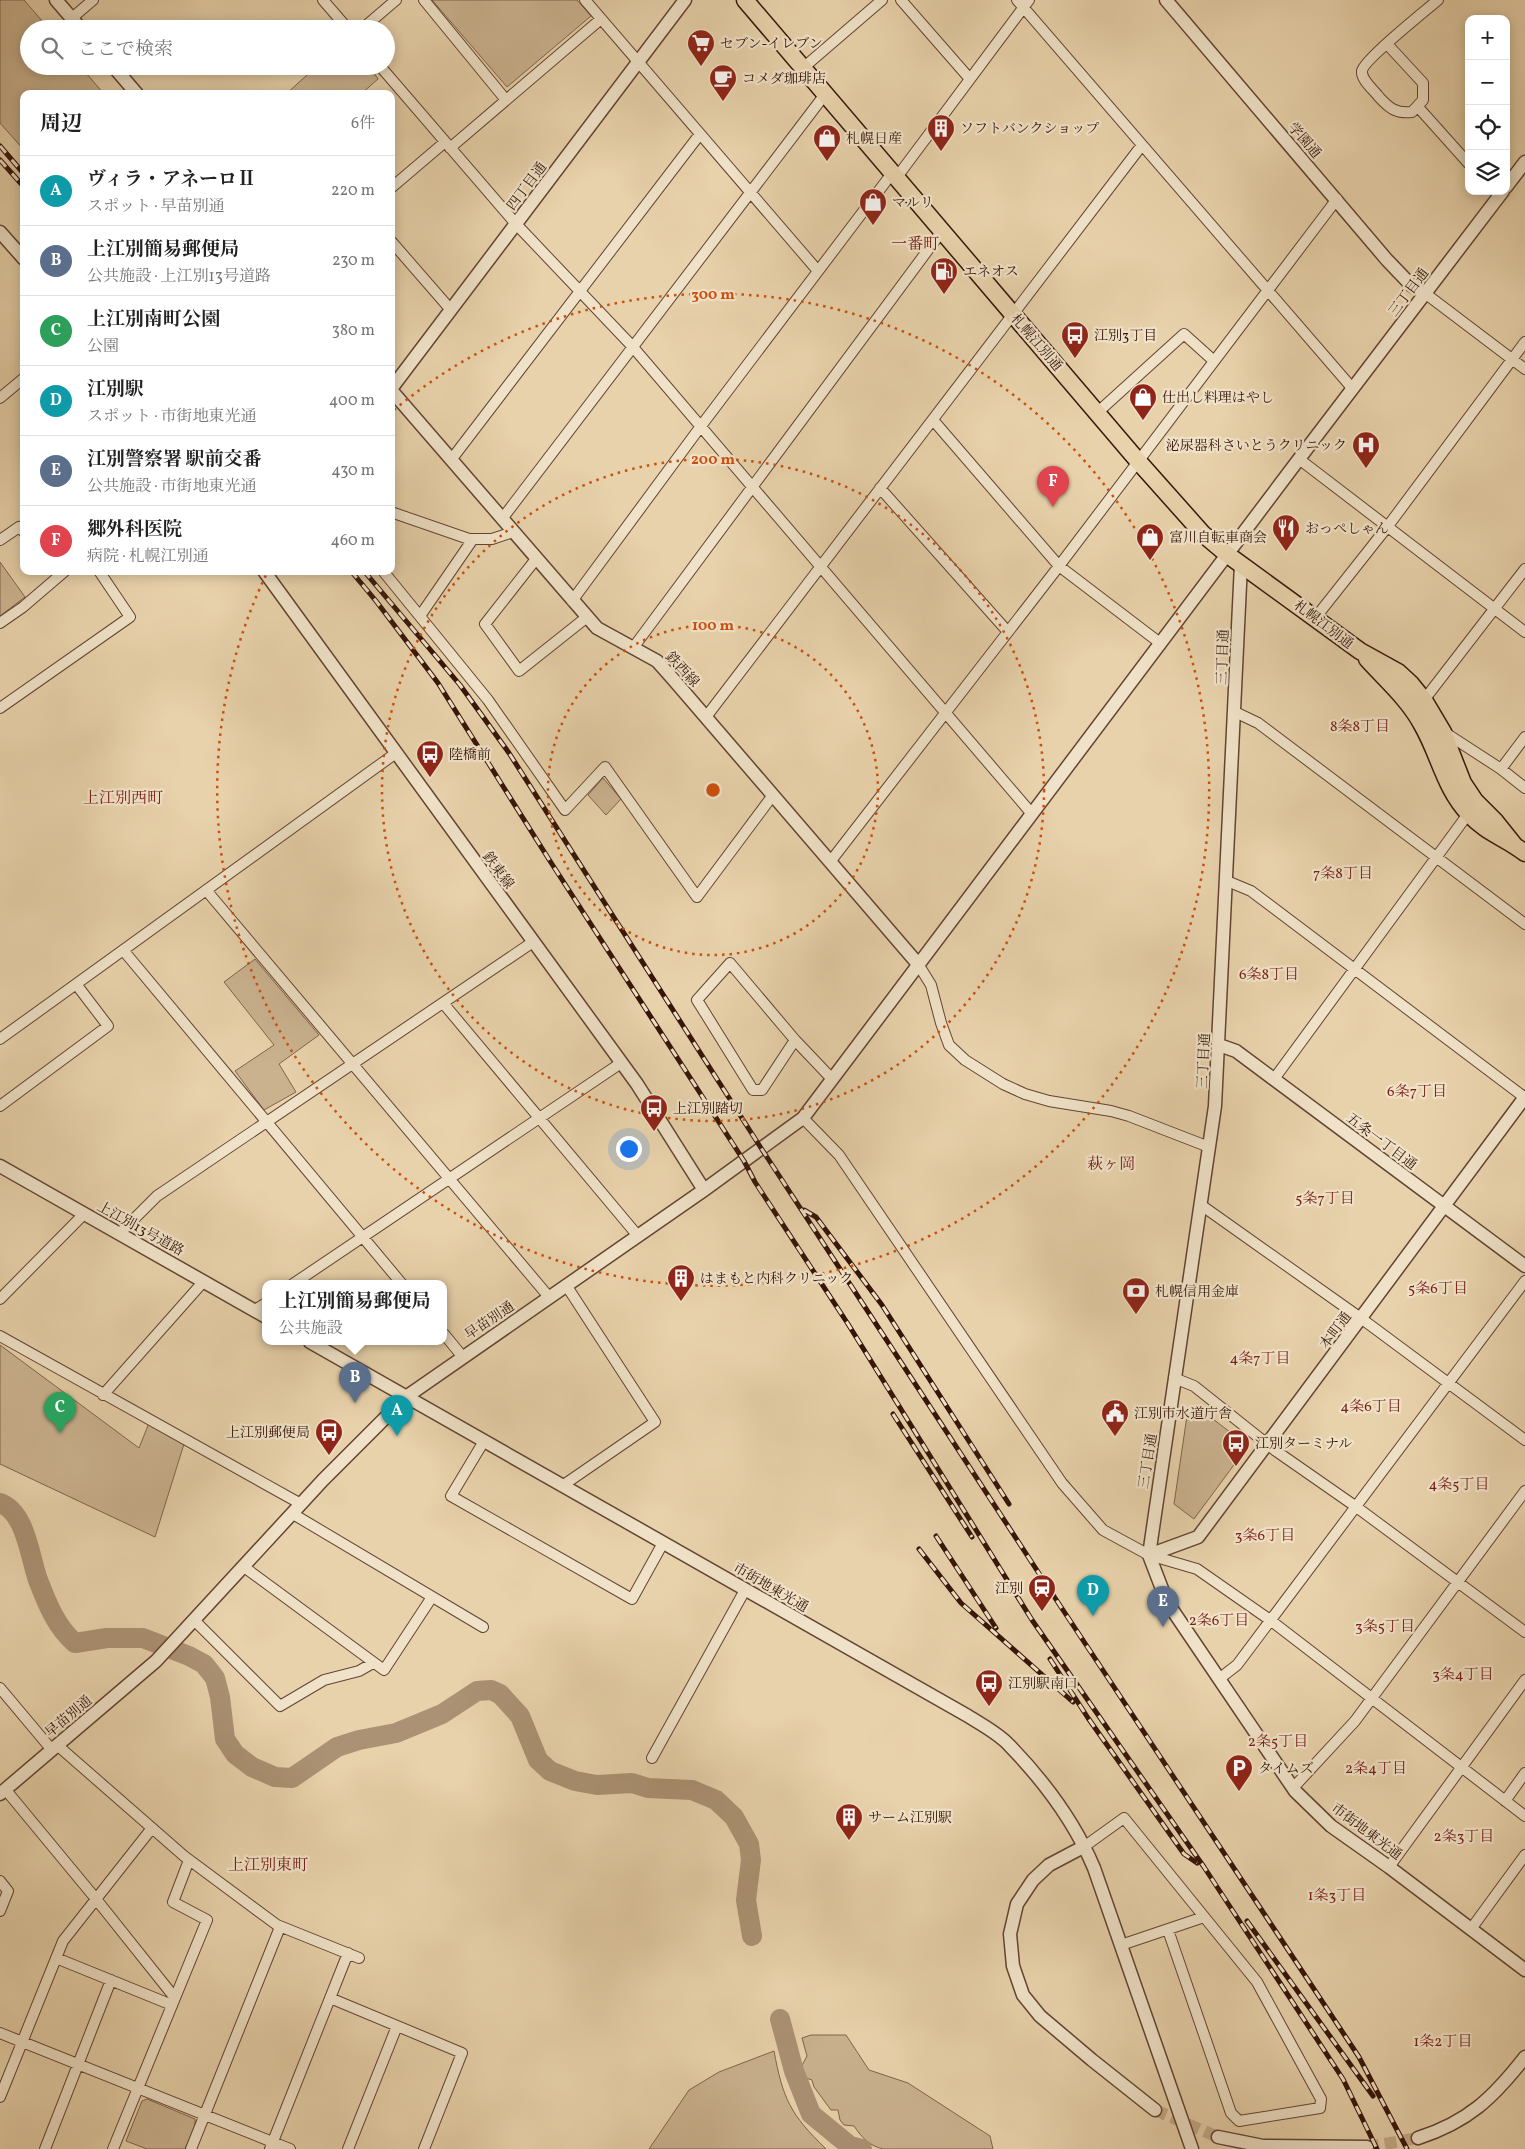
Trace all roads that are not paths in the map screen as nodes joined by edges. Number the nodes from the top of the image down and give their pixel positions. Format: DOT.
graph roads {
  1 [pos="56,0"];
  2 [pos="93,0"];
  3 [pos="323,0"];
  4 [pos="396,0"];
  5 [pos="424,0"];
  6 [pos="585,0"];
  7 [pos="685,0"];
  8 [pos="745,0"];
  9 [pos="882,0"];
  10 [pos="901,0"];
  11 [pos="1166,0"];
  12 [pos="1438,0"];
  13 [pos="1023,2"];
  14 [pos="72,18"];
  15 [pos="601,18"];
  16 [pos="340,20"];
  17 [pos="373,20"];
  18 [pos="1387,44"];
  19 [pos="638,62"];
  20 [pos="803,68"];
  21 [pos="121,75"];
  22 [pos="388,75"];
  23 [pos="970,79"];
  24 [pos="134,90"];
  25 [pos="826,94"];
  26 [pos="506,100"];
  27 [pos="1418,106"];
  28 [pos="700,134"];
  29 [pos="448,145"];
  30 [pos="1142,145"];
  31 [pos="1465,159"];
  32 [pos="1525,162"];
  33 [pos="895,174"];
  34 [pos="1510,182"];
  35 [pos="395,185"];
  36 [pos="749,191"];
  37 [pos="1497,195"];
  38 [pos="1337,199"];
  39 [pos="516,224"];
  40 [pos="942,230"];
  41 [pos="0,232"];
  42 [pos="395,246"];
  43 [pos="20,254"];
  44 [pos="818,271"];
  45 [pos="1267,289"];
  46 [pos="581,292"];
  47 [pos="1426,294"];
  48 [pos="451,310"];
  49 [pos="1013,314"];
  50 [pos="1525,342"];
  51 [pos="632,346"];
  52 [pos="1512,359"];
  53 [pos="1214,360"];
  54 [pos="1525,369"];
  55 [pos="20,381"];
  56 [pos="395,385"];
  57 [pos="1353,389"];
  58 [pos="395,395"];
  59 [pos="0,398"];
  60 [pos="1098,412"];
  61 [pos="933,420"];
  62 [pos="701,426"];
  63 [pos="1299,459"];
  64 [pos="451,460"];
  65 [pos="1138,461"];
  66 [pos="752,486"];
  67 [pos="880,488"];
  68 [pos="395,513"];
  69 [pos="502,519"];
  70 [pos="20,526"];
  71 [pos="1388,526"];
  72 [pos="513,532"];
  73 [pos="473,539"];
  74 [pos="0,540"];
  75 [pos="536,559"];
  76 [pos="1234,559"];
  77 [pos="821,566"];
  78 [pos="1059,566"];
  79 [pos="1525,569"];
  80 [pos="59,575"];
  81 [pos="102,575"];
  82 [pos="267,575"];
  83 [pos="386,575"];
  84 [pos="572,601"];
  85 [pos="1495,609"];
  86 [pos="420,616"];
  87 [pos="586,617"];
  88 [pos="1316,617"];
  89 [pos="0,623"];
  90 [pos="1008,632"];
  91 [pos="1525,632"];
  92 [pos="1160,644"];
  93 [pos="634,648"];
  94 [pos="1360,651"];
  95 [pos="1424,700"];
  96 [pos="0,708"];
  97 [pos="1235,712"];
  98 [pos="945,713"];
  99 [pos="706,717"];
  100 [pos="1443,732"];
  101 [pos="1525,737"];
  102 [pos="396,753"];
  103 [pos="1501,769"];
  104 [pos="1525,788"];
  105 [pos="773,795"];
  106 [pos="1032,814"];
  107 [pos="1468,814"];
  108 [pos="1520,849"];
  109 [pos="1435,857"];
  110 [pos="830,862"];
  111 [pos="1227,881"];
  112 [pos="206,890"];
  113 [pos="1525,924"];
  114 [pos="533,942"];
  115 [pos="123,950"];
  116 [pos="918,964"];
  117 [pos="1354,968"];
  118 [pos="76,984"];
  119 [pos="443,1003"];
  120 [pos="0,1039"];
  121 [pos="795,1040"];
  122 [pos="1218,1045"];
  123 [pos="621,1063"];
  124 [pos="353,1064"];
  125 [pos="832,1079"];
  126 [pos="1274,1079"];
  127 [pos="1525,1097"];
  128 [pos="0,1106"];
  129 [pos="803,1118"];
  130 [pos="539,1119"];
  131 [pos="266,1122"];
  132 [pos="1209,1147"];
  133 [pos="0,1166"];
  134 [pos="450,1178"];
  135 [pos="704,1190"];
  136 [pos="1201,1205"];
  137 [pos="1445,1206"];
  138 [pos="84,1214"];
  139 [pos="119,1234"];
  140 [pos="638,1236"];
  141 [pos="363,1238"];
  142 [pos="1525,1266"];
  143 [pos="299,1280"];
  144 [pos="399,1280"];
  145 [pos="1525,1280"];
  146 [pos="204,1281"];
  147 [pos="566,1285"];
  148 [pos="549,1297"];
  149 [pos="0,1299"];
  150 [pos="261,1314"];
  151 [pos="1362,1319"];
  152 [pos="0,1336"];
  153 [pos="447,1338"];
  154 [pos="315,1345"];
  155 [pos="462,1356"];
  156 [pos="1174,1378"];
  157 [pos="1448,1383"];
  158 [pos="104,1395"];
  159 [pos="406,1397"];
  160 [pos="1525,1440"];
  161 [pos="484,1441"];
  162 [pos="1267,1444"];
  163 [pos="562,1486"];
  164 [pos="1525,1491"];
  165 [pos="1356,1506"];
  166 [pos="297,1509"];
  167 [pos="662,1543"];
  168 [pos="1149,1556"];
  169 [pos="244,1567"];
  170 [pos="1457,1583"];
  171 [pos="745,1590"];
  172 [pos="432,1597"];
  173 [pos="1270,1620"];
  174 [pos="191,1625"];
  175 [pos="483,1628"];
  176 [pos="1525,1632"];
  177 [pos="373,1663"];
  178 [pos="1219,1679"];
  179 [pos="1525,1680"];
  180 [pos="0,1688"];
  181 [pos="1372,1699"];
  182 [pos="54,1748"];
  183 [pos="652,1758"];
  184 [pos="1461,1768"];
  185 [pos="1525,1773"];
  186 [pos="1293,1788"];
  187 [pos="3,1792"];
  188 [pos="1504,1801"];
  189 [pos="1525,1816"];
  190 [pos="152,1828"];
  191 [pos="1085,1846"];
  192 [pos="1525,1855"];
  193 [pos="189,1860"];
  194 [pos="1389,1867"];
  195 [pos="0,1881"];
  196 [pos="96,1899"];
  197 [pos="0,1911"];
  198 [pos="1204,1917"];
  199 [pos="280,1927"];
  200 [pos="1471,1929"];
  201 [pos="1168,1930"];
  202 [pos="1121,1945"];
  203 [pos="348,1953"];
  204 [pos="56,1958"];
  205 [pos="359,1958"];
  206 [pos="1525,1970"];
  207 [pos="111,1980"];
  208 [pos="330,1998"];
  209 [pos="173,2001"];
  210 [pos="397,2026"];
  211 [pos="0,2033"];
  212 [pos="22,2042"];
  213 [pos="1525,2057"];
  214 [pos="78,2064"];
  215 [pos="138,2088"];
  216 [pos="0,2097"];
  217 [pos="1155,2110"];
  218 [pos="205,2115"];
  219 [pos="1218,2137"];
  220 [pos="1418,2138"];
  221 [pos="271,2146"];
  222 [pos="1367,2147"];
  223 [pos="45,2149"];
  224 [pos="113,2149"];
  225 [pos="191,2149"];
  226 [pos="290,2149"];
  227 [pos="348,2149"];
  228 [pos="424,2149"];
  229 [pos="1192,2149"];
  1 -- 14 [label="street"];
  2 -- 14 [label="street"];
  3 -- 16 [label="street"];
  4 -- 17 [label="street"];
  5 -- 26 [label="street"];
  6 -- 15 [label="street"];
  7 -- 19 [label="street, 四丁目通"];
  8 -- 20 [label="highway, 札幌江別通"];
  9 -- 20 [label="street"];
  10 -- 23 [label="street"];
  11 -- 38 [label="street, 学園通"];
  12 -- 18 [label="street"];
  13 -- 23 [label="street"];
  13 -- 30 [label="street"];
  15 -- 19 [label="street"];
  15 -- 26 [label="street"];
  18 -- 27 [label="street"];
  18 -- 27 [label="street"];
  19 -- 28 [label="street"];
  19 -- 39 [label="street, 四丁目通"];
  20 -- 25 [label="highway, 札幌江別通"];
  21 -- 24 [label="street"];
  22 -- 29 [label="street"];
  23 -- 33 [label="street"];
  25 -- 33 [label="highway, 札幌江別通"];
  25 -- 36 [label="street"];
  26 -- 29 [label="street"];
  27 -- 31 [label="street"];
  28 -- 36 [label="street"];
  28 -- 46 [label="street"];
  29 -- 35 [label="street"];
  29 -- 39 [label="street"];
  30 -- 45 [label="street"];
  30 -- 49 [label="street"];
  32 -- 34 [label="street"];
  33 -- 40 [label="highway, 札幌江別通"];
  33 -- 44 [label="street"];
  36 -- 44 [label="street"];
  36 -- 51 [label="street"];
  37 -- 47 [label="street, 三丁目通"];
  38 -- 45 [label="street"];
  38 -- 47 [label="street, 学園通"];
  39 -- 46 [label="street"];
  39 -- 48 [label="street, 四丁目通"];
  40 -- 49 [label="highway, 札幌江別通"];
  40 -- 66 [label="street"];
  41 -- 43 [label="street"];
  42 -- 48 [label="street"];
  44 -- 62 [label="street"];
  45 -- 53 [label="street"];
  45 -- 57 [label="street"];
  46 -- 51 [label="street"];
  46 -- 64 [label="street"];
  47 -- 52 [label="street"];
  47 -- 57 [label="street, 三丁目通"];
  48 -- 56 [label="street, 四丁目通"];
  49 -- 60 [label="highway, 札幌江別通"];
  49 -- 61 [label="street"];
  50 -- 52 [label="street"];
  51 -- 62 [label="street"];
  51 -- 69 [label="street"];
  52 -- 54 [label="street"];
  52 -- 71 [label="street"];
  53 -- 60 [label="street"];
  53 -- 65 [label="street"];
  55 -- 59 [label="street"];
  57 -- 63 [label="street, 三丁目通"];
  58 -- 64 [label="street, 鉄西線"];
  60 -- 65 [label="highway, 札幌江別通"];
  61 -- 67 [label="street"];
  61 -- 78 [label="street"];
  62 -- 66 [label="street"];
  62 -- 84 [label="street"];
  63 -- 71 [label="street"];
  63 -- 76 [label="street, 三丁目通"];
  64 -- 69 [label="street, 鉄西線"];
  65 -- 76 [label="highway, 札幌江別通"];
  65 -- 78 [label="street"];
  66 -- 77 [label="street"];
  66 -- 93 [label="street"];
  67 -- 77 [label="street"];
  67 -- 90 [label="street"];
  68 -- 73 [label="street"];
  69 -- 72 [label="street, 鉄西線"];
  70 -- 74 [label="street"];
  71 -- 85 [label="street"];
  71 -- 88 [label="street"];
  72 -- 73 [label="street"];
  72 -- 75 [label="street, 鉄西線"];
  73 -- 86 [label="street"];
  75 -- 84 [label="street, 鉄西線"];
  75 -- 87 [label="street"];
  76 -- 88 [label="highway, 札幌江別通"];
  76 -- 92 [label="street, 早苗別通"];
  76 -- 97 [label="street, 三丁目通"];
  77 -- 98 [label="street"];
  77 -- 99 [label="street"];
  78 -- 90 [label="street"];
  78 -- 92 [label="street"];
  79 -- 85 [label="street"];
  80 -- 89 [label="street"];
  81 -- 96 [label="street"];
  82 -- 102 [label="street, 鉄東線"];
  83 -- 86 [label="street"];
  84 -- 87 [label="street, 鉄西線"];
  85 -- 91 [label="street"];
  85 -- 95 [label="street"];
  86 -- 105 [label="street"];
  87 -- 93 [label="street, 鉄西線"];
  88 -- 94 [label="highway, 札幌江別通"];
  90 -- 98 [label="street"];
  92 -- 106 [label="street, 早苗別通"];
  93 -- 99 [label="street, 鉄西線"];
  94 -- 95 [label="highway, 札幌江別通"];
  94 -- 107 [label="highway, 札幌江別通"];
  95 -- 100 [label="highway, 札幌江別通"];
  97 -- 109 [label="street"];
  97 -- 111 [label="street, 三丁目通"];
  98 -- 106 [label="street"];
  98 -- 110 [label="street"];
  99 -- 105 [label="street, 鉄西線"];
  100 -- 103 [label="street"];
  100 -- 108 [label="highway, 札幌江別通"];
  101 -- 103 [label="street"];
  102 -- 112 [label="street"];
  102 -- 114 [label="street, 鉄東線"];
  103 -- 104 [label="street"];
  105 -- 110 [label="street, 鉄西線"];
  106 -- 116 [label="street, 早苗別通"];
  107 -- 108 [label="highway, 札幌江別通"];
  107 -- 109 [label="street"];
  109 -- 113 [label="street"];
  109 -- 117 [label="street"];
  110 -- 116 [label="street, 鉄西線"];
  111 -- 117 [label="street"];
  111 -- 122 [label="street, 三丁目通"];
  112 -- 115 [label="street"];
  112 -- 124 [label="street"];
  114 -- 119 [label="street"];
  114 -- 123 [label="street, 鉄東線"];
  115 -- 118 [label="street"];
  115 -- 131 [label="street"];
  116 -- 125 [label="street, 早苗別通"];
  116 -- 132 [label="street"];
  117 -- 126 [label="street"];
  117 -- 127 [label="street"];
  118 -- 120 [label="street"];
  118 -- 128 [label="street"];
  119 -- 124 [label="street"];
  119 -- 130 [label="street"];
  121 -- 121 [label="street"];
  121 -- 125 [label="street"];
  122 -- 126 [label="street, 五条一丁目通"];
  122 -- 132 [label="street, 三丁目通"];
  123 -- 130 [label="street"];
  123 -- 135 [label="street, 鉄東線"];
  124 -- 131 [label="street"];
  124 -- 134 [label="street"];
  125 -- 129 [label="street, 早苗別通"];
  126 -- 137 [label="street, 五条一丁目通"];
  127 -- 137 [label="street, 本町通"];
  129 -- 135 [label="street, 早苗別通"];
  129 -- 168 [label="street"];
  130 -- 134 [label="street"];
  130 -- 140 [label="street"];
  131 -- 139 [label="street"];
  131 -- 141 [label="street"];
  132 -- 136 [label="street, 三丁目通"];
  133 -- 138 [label="street, 上江別13号道路"];
  134 -- 141 [label="street"];
  134 -- 148 [label="street"];
  135 -- 140 [label="street, 早苗別通"];
  136 -- 151 [label="street"];
  136 -- 156 [label="street, 三丁目通"];
  137 -- 142 [label="street, 五条一丁目通"];
  137 -- 151 [label="street, 本町通"];
  138 -- 139 [label="street, 上江別13号道路"];
  138 -- 149 [label="street"];
  139 -- 146 [label="street, 上江別13号道路"];
  140 -- 147 [label="street, 早苗別通"];
  141 -- 143 [label="street"];
  141 -- 144 [label="street"];
  145 -- 157 [label="street"];
  146 -- 150 [label="street, 上江別13号道路"];
  146 -- 158 [label="street"];
  147 -- 148 [label="street, 早苗別通"];
  147 -- 163 [label="street"];
  148 -- 155 [label="street, 早苗別通"];
  151 -- 157 [label="street"];
  151 -- 162 [label="street, 本町通"];
  152 -- 158 [label="street"];
  153 -- 155 [label="street"];
  154 -- 159 [label="street"];
  155 -- 159 [label="street, 早苗別通"];
  156 -- 162 [label="street"];
  156 -- 168 [label="street, 三丁目通"];
  157 -- 160 [label="street"];
  157 -- 165 [label="street"];
  158 -- 166 [label="street"];
  159 -- 161 [label="street, 市街地東光通"];
  159 -- 166 [label="street, 早苗別通"];
  161 -- 163 [label="street, 市街地東光通"];
  161 -- 167 [label="street"];
  162 -- 165 [label="street"];
  162 -- 168 [label="street, 本町通"];
  163 -- 167 [label="street, 市街地東光通"];
  164 -- 170 [label="street"];
  165 -- 170 [label="street"];
  165 -- 173 [label="street"];
  166 -- 169 [label="street, 早苗別通"];
  166 -- 172 [label="street"];
  167 -- 171 [label="street, 市街地東光通"];
  168 -- 173 [label="street"];
  168 -- 178 [label="street, 市街地東光通"];
  169 -- 174 [label="street, 早苗別通"];
  169 -- 177 [label="street"];
  170 -- 176 [label="street"];
  170 -- 181 [label="street"];
  171 -- 183 [label="street"];
  171 -- 191 [label="street, 市街地東光通"];
  172 -- 175 [label="street"];
  172 -- 177 [label="street"];
  173 -- 178 [label="street"];
  173 -- 181 [label="street"];
  174 -- 177 [label="street"];
  174 -- 182 [label="street, 早苗別通"];
  178 -- 186 [label="street, 市街地東光通"];
  179 -- 184 [label="street"];
  180 -- 182 [label="street"];
  181 -- 184 [label="street"];
  181 -- 186 [label="street"];
  182 -- 187 [label="street, 早苗別通"];
  182 -- 190 [label="street"];
  184 -- 188 [label="street"];
  184 -- 194 [label="street"];
  185 -- 188 [label="street"];
  186 -- 194 [label="street, 市街地東光通"];
  187 -- 196 [label="street"];
  188 -- 189 [label="street"];
  190 -- 193 [label="street"];
  190 -- 196 [label="street"];
  191 -- 198 [label="street"];
  191 -- 202 [label="street, 市街地東光通"];
  191 -- 217 [label="street"];
  192 -- 200 [label="street"];
  193 -- 199 [label="street"];
  193 -- 209 [label="street"];
  194 -- 200 [label="street, 市街地東光通"];
  195 -- 197 [label="street"];
  196 -- 204 [label="street"];
  196 -- 209 [label="street"];
  198 -- 201 [label="street"];
  198 -- 201 [label="street"];
  199 -- 203 [label="street"];
  199 -- 218 [label="street"];
  200 -- 206 [label="street, 市街地東光通"];
  201 -- 202 [label="street"];
  202 -- 229 [label="street, 市街地東光通"];
  203 -- 205 [label="street"];
  203 -- 208 [label="street"];
  204 -- 207 [label="street"];
  204 -- 212 [label="street"];
  207 -- 209 [label="street"];
  207 -- 214 [label="street"];
  208 -- 210 [label="street"];
  208 -- 221 [label="street"];
  209 -- 215 [label="street"];
  210 -- 227 [label="street"];
  210 -- 228 [label="street"];
  211 -- 212 [label="street"];
  212 -- 214 [label="street"];
  212 -- 216 [label="street"];
  213 -- 220 [label="street"];
  214 -- 215 [label="street"];
  214 -- 223 [label="street"];
  215 -- 218 [label="street"];
  215 -- 224 [label="street"];
  218 -- 221 [label="street"];
  218 -- 225 [label="street"];
  219 -- 222 [label="street"];
  221 -- 226 [label="street"];
}
